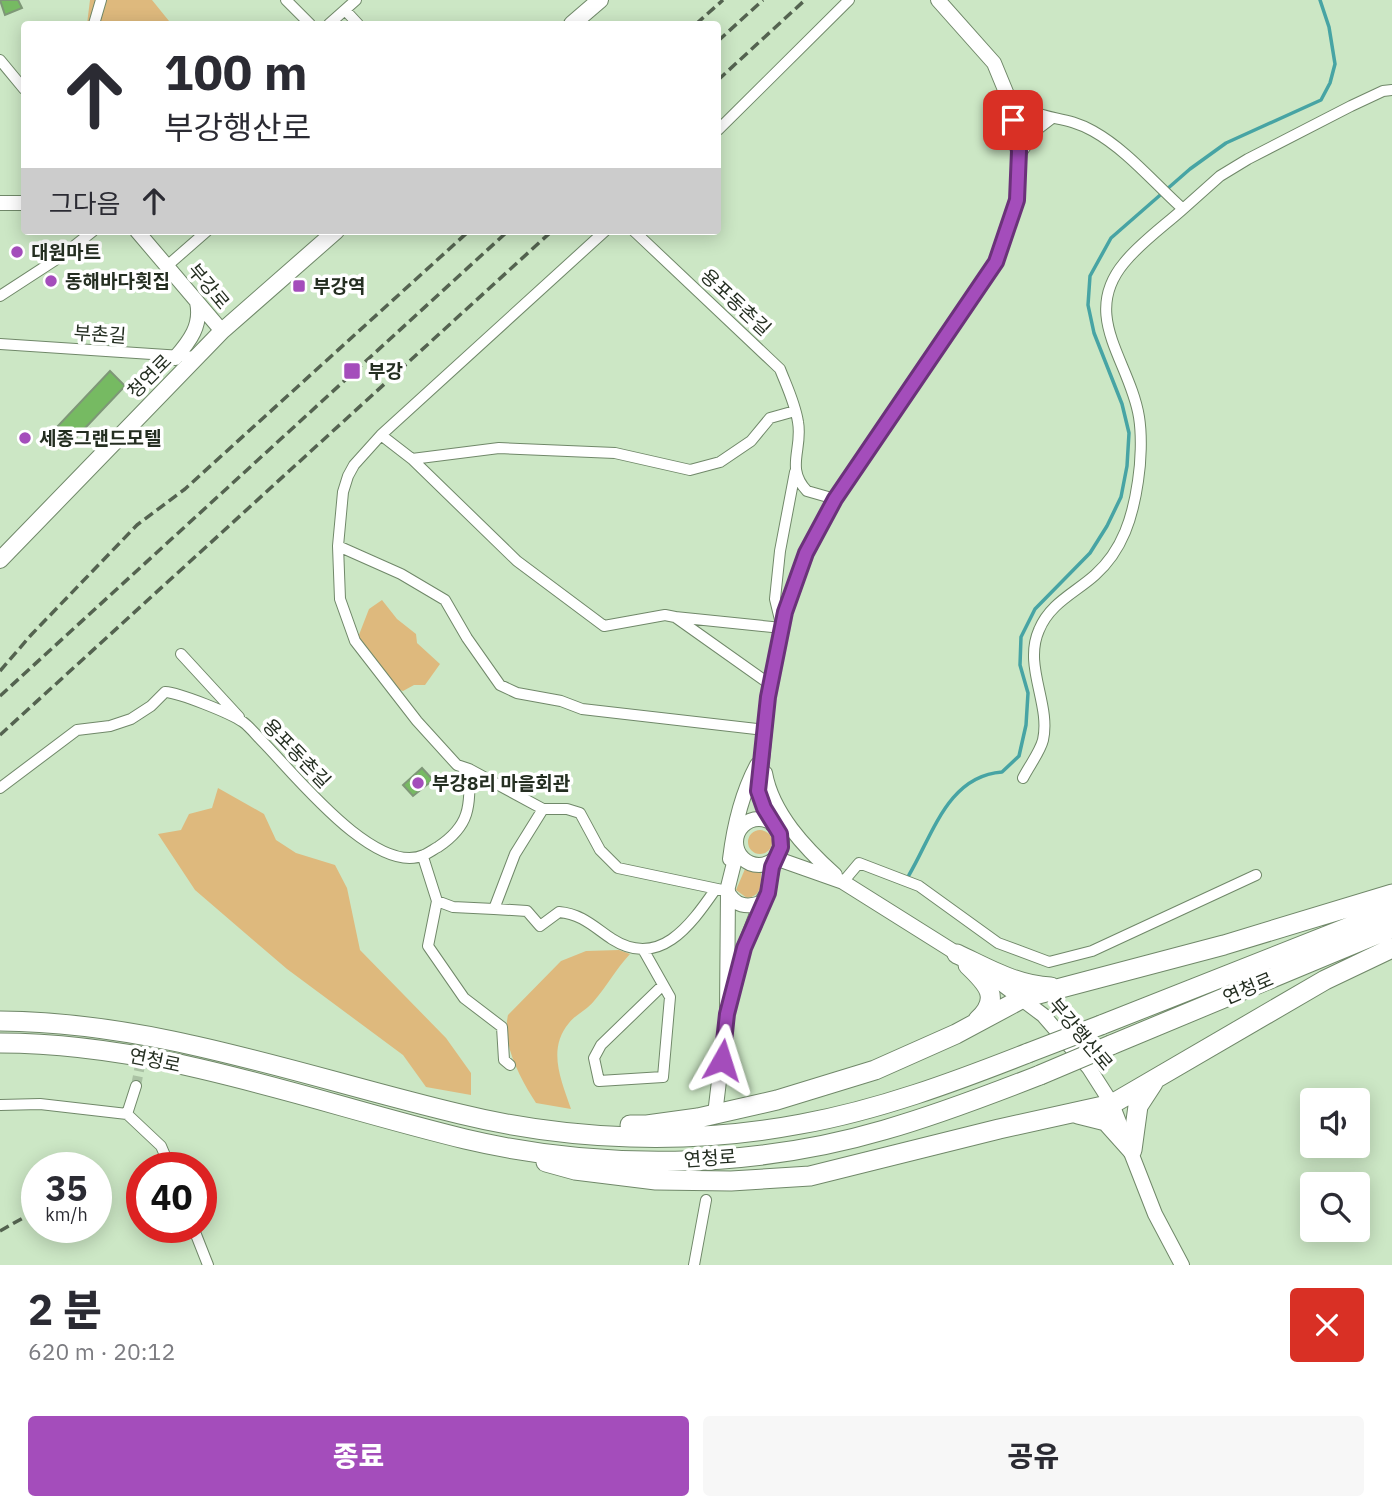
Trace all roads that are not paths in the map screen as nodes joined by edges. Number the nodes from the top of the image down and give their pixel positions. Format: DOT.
graph roads {
  1 [pos="101,0"];
  2 [pos="286,0"];
  3 [pos="356,0"];
  4 [pos="600,0"];
  5 [pos="849,0"];
  6 [pos="938,0"];
  7 [pos="345,10"];
  8 [pos="95,21"];
  9 [pos="307,21"];
  10 [pos="332,21"];
  11 [pos="355,21"];
  12 [pos="576,21"];
  13 [pos="0,60"];
  14 [pos="21,85"];
  15 [pos="1005,90"];
  16 [pos="1392,90"];
  17 [pos="1051,119"];
  18 [pos="721,127"];
  19 [pos="1019,156"];
  20 [pos="0,202"];
  21 [pos="21,203"];
  22 [pos="1180,207"];
  23 [pos="88,235"];
  24 [pos="140,235"];
  25 [pos="202,235"];
  26 [pos="331,235"];
  27 [pos="601,235"];
  28 [pos="638,235"];
  29 [pos="167,266"];
  30 [pos="0,296"];
  31 [pos="197,302"];
  32 [pos="222,331"];
  33 [pos="0,344"];
  34 [pos="175,358"];
  35 [pos="197,358"];
  36 [pos="795,411"];
  37 [pos="381,435"];
  38 [pos="412,459"];
  39 [pos="795,472"];
  40 [pos="835,499"];
  41 [pos="338,546"];
  42 [pos="0,560"];
  43 [pos="675,617"];
  44 [pos="782,628"];
  45 [pos="181,654"];
  46 [pos="771,685"];
  47 [pos="243,722"];
  48 [pos="765,730"];
  49 [pos="761,758"];
  50 [pos="468,769"];
  51 [pos="1023,778"];
  52 [pos="0,789"];
  53 [pos="543,809"];
  54 [pos="742,827"];
  55 [pos="776,829"];
  56 [pos="737,851"];
  57 [pos="423,856"];
  58 [pos="775,858"];
  59 [pos="1256,875"];
  60 [pos="837,880"];
  61 [pos="769,885"];
  62 [pos="721,890"];
  63 [pos="1392,894"];
  64 [pos="437,901"];
  65 [pos="761,903"];
  66 [pos="494,909"];
  67 [pos="1392,910"];
  68 [pos="1392,928"];
  69 [pos="1392,948"];
  70 [pos="644,951"];
  71 [pos="957,954"];
  72 [pos="663,985"];
  73 [pos="1069,987"];
  74 [pos="1023,998"];
  75 [pos="727,1014"];
  76 [pos="0,1021"];
  77 [pos="973,1025"];
  78 [pos="0,1043"];
  79 [pos="510,1065"];
  80 [pos="1156,1079"];
  81 [pos="136,1086"];
  82 [pos="1112,1104"];
  83 [pos="0,1105"];
  84 [pos="716,1106"];
  85 [pos="1070,1112"];
  86 [pos="127,1114"];
  87 [pos="462,1115"];
  88 [pos="468,1139"];
  89 [pos="1132,1150"];
  90 [pos="164,1152"];
  91 [pos="706,1200"];
  92 [pos="199,1243"];
  93 [pos="208,1265"];
  94 [pos="694,1265"];
  95 [pos="1182,1265"];
  1 -- 8 [label="street"];
  2 -- 9 [label="street"];
  3 -- 7 [label="street"];
  4 -- 12 [label="main road"];
  5 -- 18 [label="street"];
  6 -- 15 [label="street"];
  7 -- 10 [label="street"];
  7 -- 11 [label="street"];
  13 -- 14 [label="street"];
  15 -- 17 [label="street"];
  15 -- 19 [label="street"];
  16 -- 22 [label="street"];
  17 -- 19 [label="street"];
  17 -- 22 [label="street"];
  19 -- 40 [label="street"];
  20 -- 21 [label="street"];
  22 -- 51 [label="street"];
  23 -- 30 [label="street"];
  24 -- 29 [label="street, 부강로"];
  25 -- 29 [label="street, 부강로"];
  26 -- 32 [label="main road, 청연로"];
  27 -- 37 [label="street"];
  28 -- 36 [label="street, 용포동촌길"];
  29 -- 31 [label="street, 부강로"];
  31 -- 32 [label="street, 부강로"];
  31 -- 34 [label="street"];
  32 -- 35 [label="main road, 청연로"];
  33 -- 34 [label="street, 부촌길"];
  34 -- 35 [label="street, 부촌길"];
  35 -- 42 [label="main road, 청연로"];
  36 -- 38 [label="street"];
  36 -- 39 [label="street, 용포동촌길"];
  37 -- 38 [label="street"];
  37 -- 41 [label="street"];
  38 -- 43 [label="street"];
  39 -- 40 [label="street"];
  39 -- 44 [label="street, 용포동촌길"];
  40 -- 44 [label="street"];
  41 -- 48 [label="street"];
  41 -- 50 [label="street"];
  43 -- 44 [label="street"];
  43 -- 46 [label="street"];
  44 -- 46 [label="street"];
  45 -- 47 [label="street"];
  46 -- 48 [label="street"];
  47 -- 52 [label="street, 용포동촌길"];
  47 -- 57 [label="street, 용포동촌길"];
  48 -- 49 [label="street"];
  49 -- 54 [label="street"];
  49 -- 55 [label="street"];
  49 -- 60 [label="street"];
  49 -- 62 [label="street"];
  50 -- 53 [label="street"];
  50 -- 57 [label="street"];
  53 -- 62 [label="street"];
  53 -- 66 [label="street"];
  54 -- 55 [label="street"];
  54 -- 56 [label="street"];
  55 -- 58 [label="street"];
  55 -- 60 [label="street"];
  56 -- 58 [label="street, 부강행산로"];
  56 -- 62 [label="street"];
  57 -- 64 [label="street"];
  58 -- 60 [label="street, 부강행산로"];
  58 -- 61 [label="street"];
  59 -- 60 [label="street"];
  60 -- 61 [label="street, 부강행산로"];
  60 -- 71 [label="street, 부강행산로"];
  61 -- 65 [label="street"];
  62 -- 65 [label="street"];
  62 -- 70 [label="street"];
  62 -- 75 [label="street"];
  63 -- 73 [label="highway"];
  64 -- 66 [label="street"];
  64 -- 79 [label="street"];
  65 -- 75 [label="street"];
  66 -- 70 [label="street"];
  67 -- 87 [label="highway, 연청로, bridge"];
  68 -- 88 [label="highway, 연청로, bridge"];
  69 -- 80 [label="highway"];
  70 -- 72 [label="street"];
  71 -- 73 [label="highway"];
  71 -- 74 [label="street, 부강행산로"];
  71 -- 77 [label="highway"];
  72 -- 72 [label="street"];
  73 -- 74 [label="highway"];
  74 -- 77 [label="highway"];
  74 -- 82 [label="street, 부강행산로"];
  75 -- 84 [label="street"];
  76 -- 87 [label="highway, 연청로"];
  77 -- 87 [label="highway"];
  78 -- 88 [label="highway, 연청로"];
  80 -- 82 [label="highway"];
  80 -- 89 [label="highway"];
  81 -- 86 [label="street"];
  82 -- 85 [label="highway"];
  82 -- 89 [label="street, 부강행산로"];
  83 -- 86 [label="street"];
  85 -- 88 [label="highway"];
  85 -- 89 [label="highway"];
  86 -- 90 [label="street"];
  89 -- 95 [label="street, 부강행산로"];
  91 -- 94 [label="street"];
  92 -- 93 [label="street"];
}
